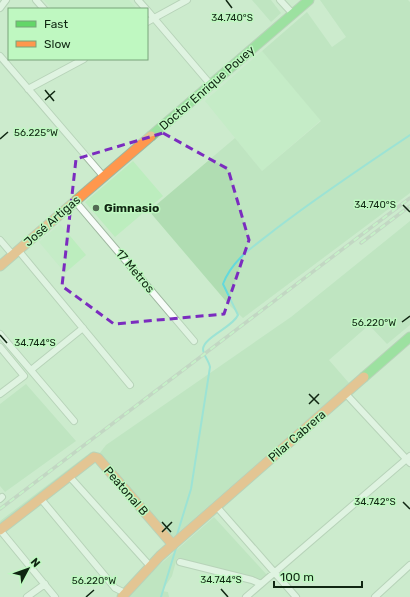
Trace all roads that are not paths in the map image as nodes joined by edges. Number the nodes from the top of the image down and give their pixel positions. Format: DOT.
graph roads {
  1 [pos="6,0"];
  2 [pos="36,0"];
  3 [pos="138,0"];
  4 [pos="187,0"];
  5 [pos="280,0"];
  6 [pos="309,0"];
  7 [pos="0,8"];
  8 [pos="43,8"];
  9 [pos="145,8"];
  10 [pos="148,11"];
  11 [pos="292,14"];
  12 [pos="154,18"];
  13 [pos="148,21"];
  14 [pos="0,56"];
  15 [pos="82,60"];
  16 [pos="211,84"];
  17 [pos="28,89"];
  18 [pos="104,177"];
  19 [pos="75,201"];
  20 [pos="0,240"];
  21 [pos="16,253"];
  22 [pos="0,266"];
  23 [pos="83,328"];
  24 [pos="0,334"];
  25 [pos="410,337"];
  26 [pos="194,341"];
  27 [pos="0,347"];
  28 [pos="30,370"];
  29 [pos="130,384"];
  30 [pos="0,394"];
  31 [pos="346,394"];
  32 [pos="74,422"];
  33 [pos="409,459"];
  34 [pos="69,476"];
  35 [pos="41,499"];
  36 [pos="217,507"];
  37 [pos="0,530"];
  38 [pos="173,544"];
  39 [pos="180,562"];
  40 [pos="410,565"];
  41 [pos="150,566"];
  42 [pos="274,572"];
  43 [pos="45,584"];
  44 [pos="261,584"];
  45 [pos="124,595"];
  46 [pos="27,597"];
  47 [pos="55,597"];
  48 [pos="246,597"];
  49 [pos="296,597"];
  50 [pos="375,597"];
  1 -- 7 [label="street"];
  2 -- 8 [label="street"];
  3 -- 9 [label="street"];
  4 -- 12 [label="street"];
  5 -- 11 [label="street"];
  6 -- 11 [label="street, Doctor Enrique Pouey"];
  10 -- 12 [label="street"];
  11 -- 16 [label="street, Doctor Enrique Pouey"];
  12 -- 13 [label="street"];
  12 -- 16 [label="street"];
  14 -- 17 [label="street"];
  15 -- 17 [label="street"];
  16 -- 18 [label="street, Doctor Enrique Pouey"];
  17 -- 18 [label="street"];
  18 -- 19 [label="street, José Artigas"];
  19 -- 21 [label="street, José Artigas"];
  19 -- 26 [label="street, 17 Metros"];
  20 -- 21 [label="street"];
  21 -- 22 [label="street, José Artigas"];
  21 -- 23 [label="street"];
  23 -- 28 [label="street"];
  23 -- 29 [label="street"];
  24 -- 28 [label="street"];
  25 -- 31 [label="street, Pilar Cabrera"];
  27 -- 30 [label="street"];
  28 -- 32 [label="street"];
  31 -- 33 [label="street"];
  31 -- 36 [label="street, Pilar Cabrera"];
  33 -- 42 [label="street"];
  34 -- 35 [label="street"];
  34 -- 38 [label="street, Peatonal B"];
  34 -- 41 [label="street"];
  35 -- 37 [label="street"];
  35 -- 45 [label="street"];
  36 -- 38 [label="street, Pilar Cabrera"];
  36 -- 42 [label="street"];
  37 -- 43 [label="street"];
  38 -- 41 [label="street, Pilar Cabrera"];
  39 -- 44 [label="street"];
  40 -- 50 [label="street"];
  41 -- 45 [label="street, Pilar Cabrera"];
  42 -- 44 [label="street"];
  42 -- 49 [label="street"];
  43 -- 46 [label="street"];
  43 -- 47 [label="street"];
  44 -- 48 [label="street"];
}
